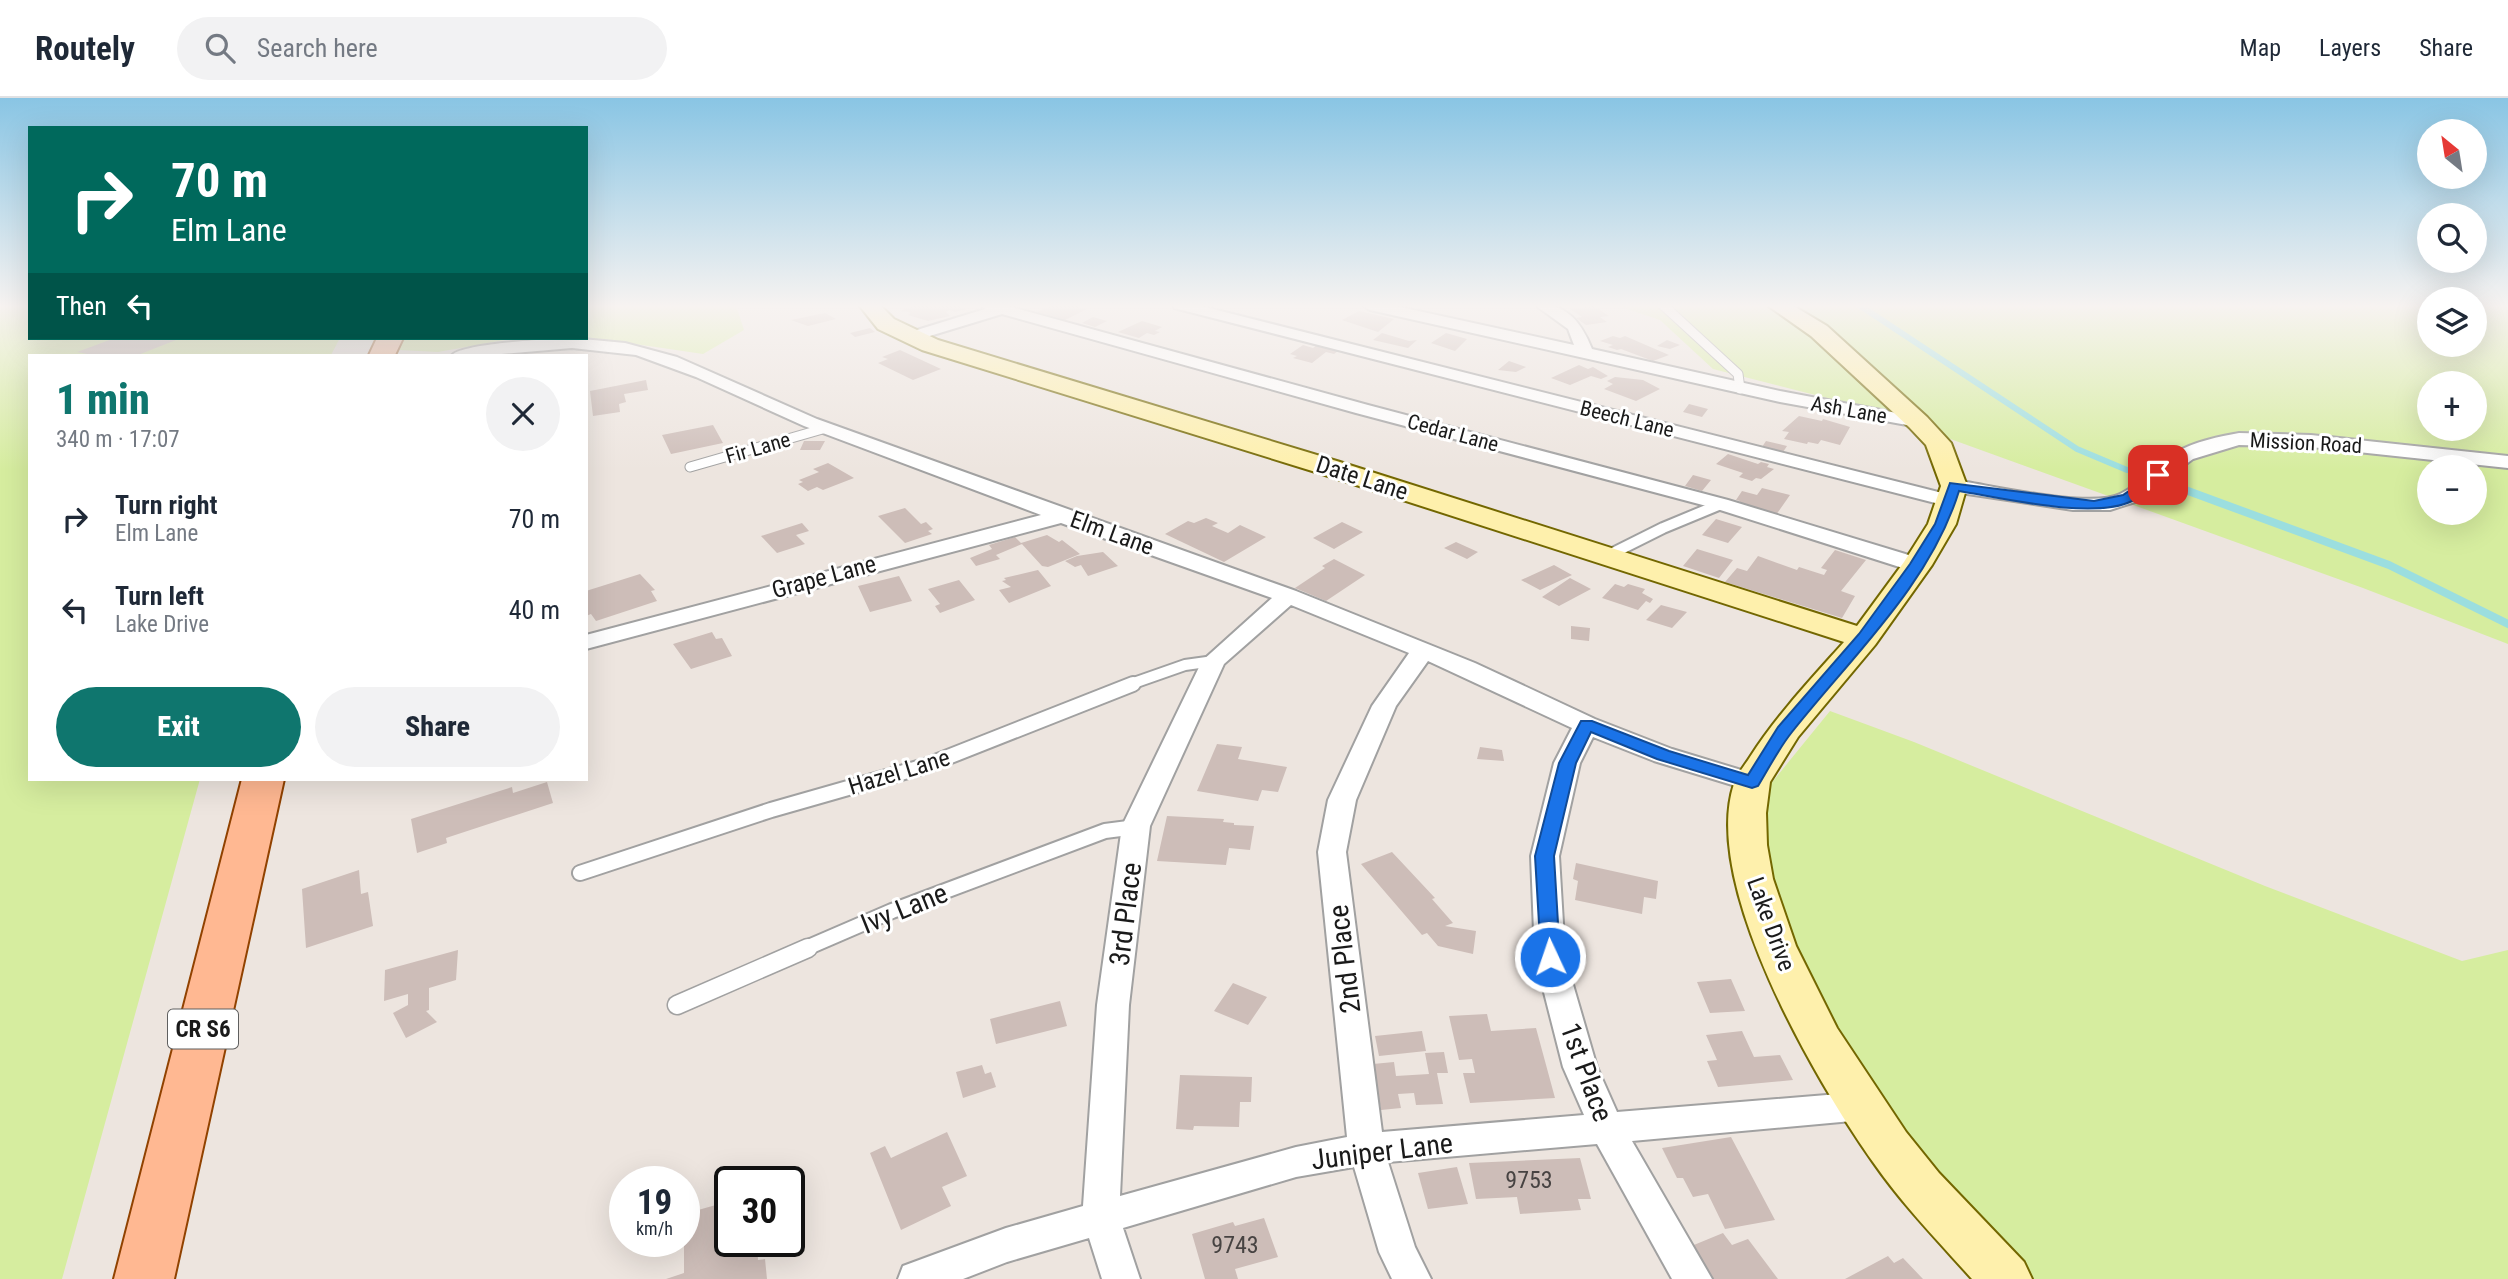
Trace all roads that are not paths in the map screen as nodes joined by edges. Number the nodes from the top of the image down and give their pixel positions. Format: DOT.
graph roads {
  1 [pos="666,360"];
  2 [pos="984,360"];
  3 [pos="1191,360"];
  4 [pos="1407,360"];
  5 [pos="1616,360"];
  6 [pos="1723,360"];
  7 [pos="1851,360"];
  8 [pos="1740,389"];
  9 [pos="1918,422"];
  10 [pos="826,428"];
  11 [pos="2508,462"];
  12 [pos="690,467"];
  13 [pos="1953,493"];
  14 [pos="1721,504"];
  15 [pos="1062,516"];
  16 [pos="1607,556"];
  17 [pos="1917,565"];
  18 [pos="1288,596"];
  19 [pos="1864,638"];
  20 [pos="588,641"];
  21 [pos="1422,652"];
  22 [pos="1214,661"];
  23 [pos="1586,725"];
  24 [pos="263,781"];
  25 [pos="1752,782"];
  26 [pos="1136,827"];
  27 [pos="580,873"];
  28 [pos="677,1004"];
  29 [pos="1863,1106"];
  30 [pos="1607,1129"];
  31 [pos="1366,1149"];
  32 [pos="1101,1219"];
  33 [pos="144,1279"];
  34 [pos="917,1279"];
  35 [pos="1121,1279"];
  36 [pos="1412,1279"];
  37 [pos="1693,1279"];
  38 [pos="2006,1279"];
  1 -- 10 [label="street, Elm Lane"];
  2 -- 16 [label="street, Date Lane"];
  3 -- 14 [label="street, Cedar Lane"];
  4 -- 13 [label="street, Beech Lane"];
  5 -- 8 [label="street, Ash Lane"];
  6 -- 8 [label="lane"];
  7 -- 9 [label="street"];
  8 -- 9 [label="street, Ash Lane"];
  9 -- 13 [label="street"];
  10 -- 12 [label="lane, Fir Lane"];
  10 -- 15 [label="street, Elm Lane"];
  11 -- 13 [label="street, Mission Road"];
  13 -- 17 [label="street, Lake Drive"];
  14 -- 16 [label="lane"];
  14 -- 17 [label="street, Cedar Lane"];
  15 -- 18 [label="street, Elm Lane"];
  15 -- 20 [label="street, Grape Lane"];
  16 -- 19 [label="street, Date Lane"];
  17 -- 19 [label="street, Lake Drive"];
  18 -- 21 [label="street, Elm Lane"];
  18 -- 22 [label="street, 3rd Place"];
  19 -- 25 [label="street, Lake Drive"];
  21 -- 23 [label="street, Elm Lane"];
  21 -- 31 [label="street, 2nd Place"];
  22 -- 26 [label="street, 3rd Place"];
  22 -- 27 [label="lane, Hazel Lane"];
  23 -- 25 [label="street, Elm Lane"];
  23 -- 30 [label="street, 1st Place"];
  24 -- 33 [label="main road, CR S6"];
  25 -- 29 [label="street, Lake Drive"];
  26 -- 28 [label="lane, Ivy Lane"];
  26 -- 32 [label="street, 3rd Place"];
  29 -- 30 [label="street, Juniper Lane"];
  29 -- 38 [label="street, Lake Drive"];
  30 -- 31 [label="street, Juniper Lane"];
  30 -- 37 [label="street, 1st Place"];
  31 -- 32 [label="street, Juniper Lane"];
  31 -- 36 [label="street, 2nd Place"];
  32 -- 34 [label="street, Juniper Lane"];
  32 -- 35 [label="street, 3rd Place"];
}
